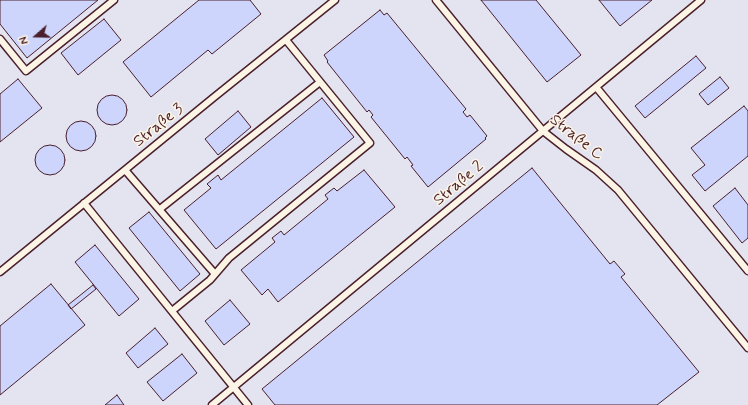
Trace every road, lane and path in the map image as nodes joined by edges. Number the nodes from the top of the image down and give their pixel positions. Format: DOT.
graph roads {
  1 [pos="114,0"];
  2 [pos="335,0"];
  3 [pos="436,0"];
  4 [pos="701,0"];
  5 [pos="0,39"];
  6 [pos="286,40"];
  7 [pos="320,82"];
  8 [pos="596,87"];
  9 [pos="543,131"];
  10 [pos="126,170"];
  11 [pos="84,203"];
  12 [pos="160,209"];
  13 [pos="748,271"];
  14 [pos="0,272"];
  15 [pos="216,274"];
  16 [pos="172,311"];
  17 [pos="748,348"];
  18 [pos="234,388"];
  19 [pos="212,405"];
  20 [pos="248,405"];
  1 -- 5 [label="lane"];
  2 -- 6 [label="lane, Straße 3"];
  3 -- 9 [label="lane, Straße C"];
  4 -- 8 [label="lane, Straße 2"];
  6 -- 7 [label="lane"];
  6 -- 10 [label="lane, Straße 3"];
  7 -- 12 [label="lane"];
  7 -- 15 [label="lane"];
  8 -- 9 [label="lane, Straße 2"];
  8 -- 13 [label="lane"];
  9 -- 17 [label="lane, Straße C"];
  9 -- 18 [label="lane, Straße 2"];
  10 -- 11 [label="lane, Straße 3"];
  10 -- 12 [label="lane"];
  11 -- 14 [label="lane, Straße 3"];
  11 -- 16 [label="lane"];
  12 -- 15 [label="lane"];
  15 -- 16 [label="lane"];
  16 -- 18 [label="lane"];
  18 -- 19 [label="lane, Straße 2"];
  18 -- 20 [label="lane"];
}
